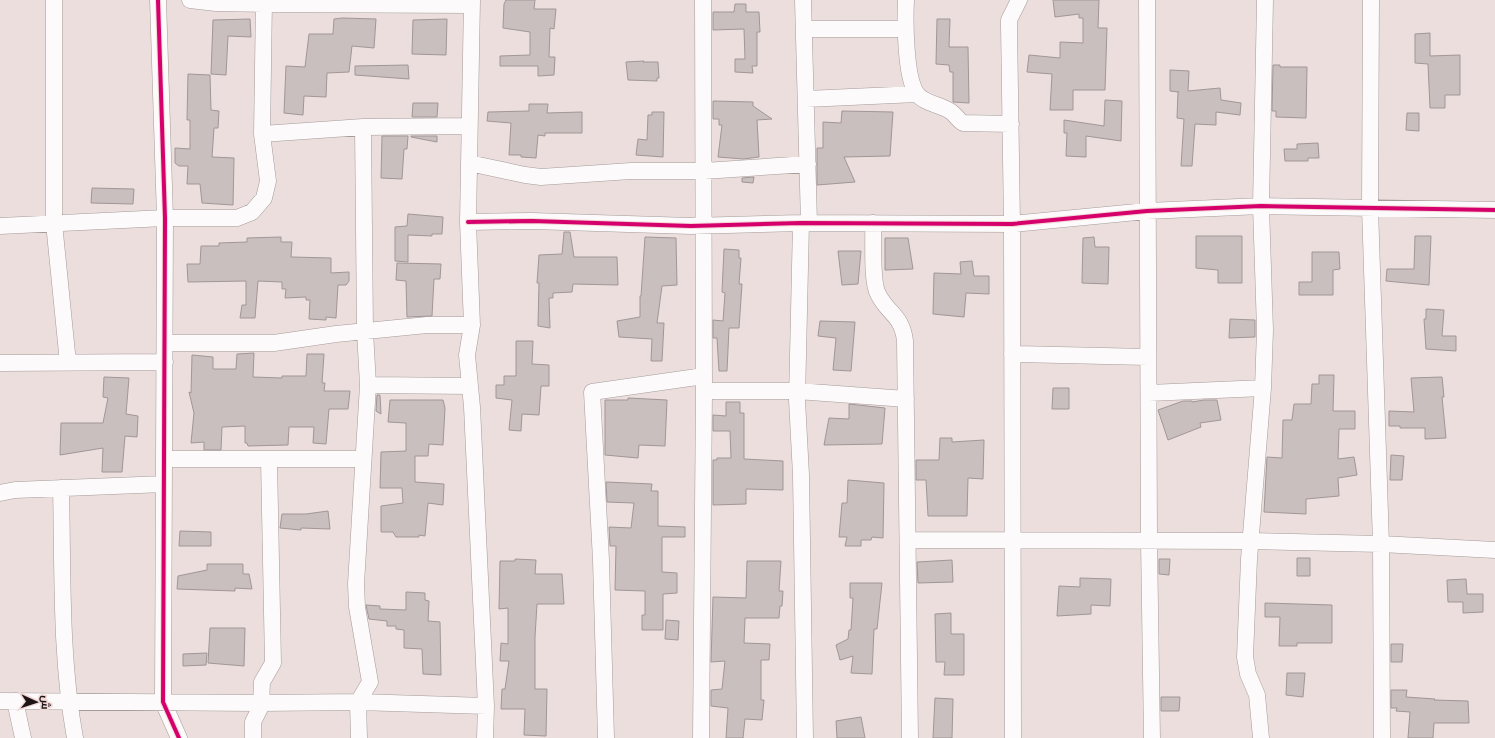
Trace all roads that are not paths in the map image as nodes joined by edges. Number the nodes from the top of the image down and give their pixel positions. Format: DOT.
graph roads {
  1 [pos="54,0"];
  2 [pos="158,0"];
  3 [pos="190,0"];
  4 [pos="703,0"];
  5 [pos="803,0"];
  6 [pos="906,0"];
  7 [pos="1018,0"];
  8 [pos="1147,0"];
  9 [pos="1264,0"];
  10 [pos="1371,0"];
  11 [pos="264,2"];
  12 [pos="472,2"];
  13 [pos="804,29"];
  14 [pos="905,29"];
  15 [pos="917,94"];
  16 [pos="806,99"];
  17 [pos="1011,124"];
  18 [pos="469,126"];
  19 [pos="363,127"];
  20 [pos="262,134"];
  21 [pos="469,163"];
  22 [pos="808,164"];
  23 [pos="704,171"];
  24 [pos="1261,206"];
  25 [pos="1370,208"];
  26 [pos="1147,210"];
  27 [pos="1495,210"];
  28 [pos="165,218"];
  29 [pos="468,222"];
  30 [pos="54,223"];
  31 [pos="805,223"];
  32 [pos="873,223"];
  33 [pos="1012,224"];
  34 [pos="0,226"];
  35 [pos="705,226"];
  36 [pos="472,325"];
  37 [pos="365,331"];
  38 [pos="165,343"];
  39 [pos="1012,354"];
  40 [pos="1148,357"];
  41 [pos="165,362"];
  42 [pos="0,363"];
  43 [pos="68,363"];
  44 [pos="704,383"];
  45 [pos="368,385"];
  46 [pos="470,386"];
  47 [pos="1263,388"];
  48 [pos="797,391"];
  49 [pos="1149,393"];
  50 [pos="906,399"];
  51 [pos="164,459"];
  52 [pos="269,459"];
  53 [pos="362,459"];
  54 [pos="164,484"];
  55 [pos="61,488"];
  56 [pos="0,493"];
  57 [pos="908,540"];
  58 [pos="1013,541"];
  59 [pos="1149,541"];
  60 [pos="1251,541"];
  61 [pos="1381,544"];
  62 [pos="1495,550"];
  63 [pos="8,701"];
  64 [pos="68,701"];
  65 [pos="163,702"];
  66 [pos="358,702"];
  67 [pos="261,703"];
  68 [pos="486,706"];
  69 [pos="24,738"];
  70 [pos="75,738"];
  71 [pos="178,738"];
  72 [pos="253,738"];
  73 [pos="359,738"];
  74 [pos="485,738"];
  75 [pos="606,738"];
  76 [pos="701,738"];
  77 [pos="805,738"];
  78 [pos="910,738"];
  79 [pos="1013,738"];
  80 [pos="1152,738"];
  81 [pos="1261,738"];
  82 [pos="1382,738"];
  1 -- 30 [label="street"];
  2 -- 28 [label="street"];
  3 -- 11 [label="street"];
  4 -- 23 [label="street"];
  5 -- 13 [label="street"];
  6 -- 14 [label="street"];
  7 -- 17 [label="street"];
  8 -- 26 [label="street"];
  9 -- 24 [label="street"];
  10 -- 25 [label="street"];
  11 -- 12 [label="street"];
  11 -- 20 [label="street"];
  12 -- 18 [label="street"];
  13 -- 14 [label="street"];
  13 -- 16 [label="street"];
  14 -- 15 [label="street"];
  15 -- 16 [label="street"];
  15 -- 17 [label="street"];
  16 -- 22 [label="street"];
  17 -- 33 [label="street"];
  18 -- 19 [label="street"];
  18 -- 21 [label="street"];
  19 -- 20 [label="street"];
  19 -- 37 [label="street"];
  20 -- 28 [label="street"];
  21 -- 23 [label="street"];
  21 -- 29 [label="street"];
  22 -- 23 [label="street"];
  22 -- 31 [label="street"];
  23 -- 35 [label="street"];
  24 -- 25 [label="street"];
  24 -- 26 [label="street"];
  24 -- 47 [label="street"];
  25 -- 27 [label="street"];
  25 -- 61 [label="street"];
  26 -- 33 [label="street"];
  26 -- 40 [label="street"];
  28 -- 30 [label="street"];
  28 -- 38 [label="street"];
  29 -- 35 [label="street"];
  29 -- 36 [label="street"];
  30 -- 34 [label="street"];
  30 -- 43 [label="street"];
  31 -- 32 [label="street"];
  31 -- 35 [label="street"];
  31 -- 48 [label="street"];
  32 -- 33 [label="street"];
  32 -- 50 [label="street"];
  33 -- 39 [label="street"];
  35 -- 44 [label="street"];
  36 -- 37 [label="street"];
  36 -- 46 [label="street"];
  37 -- 38 [label="street"];
  37 -- 45 [label="street"];
  38 -- 41 [label="street"];
  39 -- 40 [label="street"];
  39 -- 58 [label="street"];
  40 -- 49 [label="street"];
  41 -- 43 [label="street"];
  41 -- 51 [label="street"];
  42 -- 43 [label="street"];
  44 -- 48 [label="street"];
  44 -- 75 [label="street"];
  44 -- 76 [label="street"];
  45 -- 46 [label="street"];
  45 -- 53 [label="street"];
  46 -- 68 [label="street"];
  47 -- 49 [label="street"];
  47 -- 60 [label="street"];
  48 -- 50 [label="street"];
  48 -- 77 [label="street"];
  49 -- 59 [label="street"];
  50 -- 57 [label="street"];
  51 -- 52 [label="street"];
  51 -- 54 [label="street"];
  52 -- 53 [label="street"];
  52 -- 67 [label="street"];
  53 -- 66 [label="street"];
  54 -- 55 [label="street"];
  54 -- 65 [label="street"];
  55 -- 56 [label="street"];
  55 -- 64 [label="street"];
  57 -- 58 [label="street"];
  57 -- 78 [label="street"];
  58 -- 59 [label="street"];
  58 -- 79 [label="street"];
  59 -- 60 [label="street"];
  59 -- 80 [label="street"];
  60 -- 61 [label="street"];
  60 -- 81 [label="street"];
  61 -- 62 [label="street"];
  61 -- 82 [label="street"];
  63 -- 64 [label="street"];
  63 -- 69 [label="street"];
  64 -- 65 [label="street"];
  64 -- 70 [label="street"];
  65 -- 67 [label="street"];
  65 -- 71 [label="street"];
  66 -- 67 [label="street"];
  66 -- 68 [label="street"];
  66 -- 73 [label="street"];
  67 -- 72 [label="street"];
  68 -- 74 [label="street"];
}
